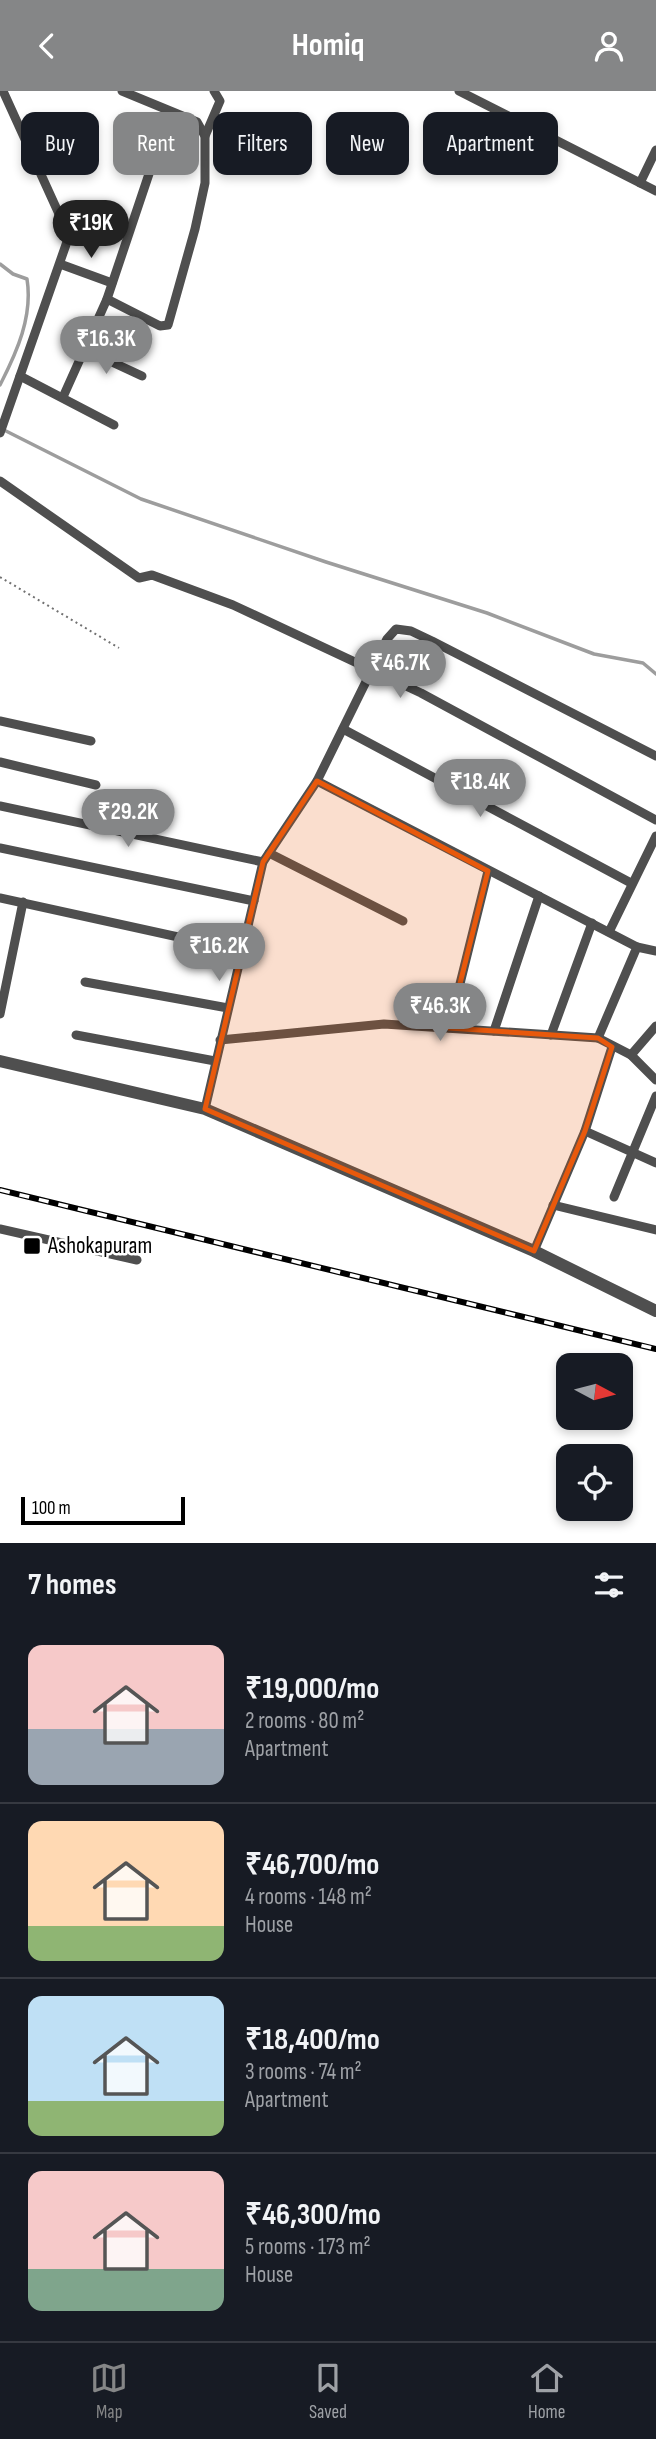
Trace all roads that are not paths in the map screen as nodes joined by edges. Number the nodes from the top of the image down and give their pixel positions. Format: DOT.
graph roads {
  1 [pos="3,91"];
  2 [pos="122,91"];
  3 [pos="214,91"];
  4 [pos="458,91"];
  5 [pos="205,136"];
  6 [pos="656,150"];
  7 [pos="149,175"];
  8 [pos="640,183"];
  9 [pos="656,191"];
  10 [pos="60,264"];
  11 [pos="112,283"];
  12 [pos="107,299"];
  13 [pos="84,349"];
  14 [pos="20,376"];
  15 [pos="142,376"];
  16 [pos="63,397"];
  17 [pos="114,425"];
  18 [pos="0,433"];
  19 [pos="0,481"];
  20 [pos="372,670"];
  21 [pos="0,721"];
  22 [pos="343,729"];
  23 [pos="91,741"];
  24 [pos="656,756"];
  25 [pos="0,762"];
  26 [pos="317,781"];
  27 [pos="96,785"];
  28 [pos="0,806"];
  29 [pos="656,820"];
  30 [pos="656,836"];
  31 [pos="0,848"];
  32 [pos="269,853"];
  33 [pos="262,862"];
  34 [pos="488,871"];
  35 [pos="631,883"];
  36 [pos="539,896"];
  37 [pos="0,898"];
  38 [pos="254,901"];
  39 [pos="23,902"];
  40 [pos="404,921"];
  41 [pos="592,923"];
  42 [pos="609,932"];
  43 [pos="637,947"];
  44 [pos="242,951"];
  45 [pos="656,951"];
  46 [pos="85,982"];
  47 [pos="228,1008"];
  48 [pos="0,1014"];
  49 [pos="656,1026"];
  50 [pos="449,1028"];
  51 [pos="494,1031"];
  52 [pos="76,1035"];
  53 [pos="551,1035"];
  54 [pos="598,1038"];
  55 [pos="220,1040"];
  56 [pos="612,1047"];
  57 [pos="631,1055"];
  58 [pos="0,1061"];
  59 [pos="215,1061"];
  60 [pos="656,1080"];
  61 [pos="656,1096"];
  62 [pos="205,1109"];
  63 [pos="585,1131"];
  64 [pos="633,1152"];
  65 [pos="656,1163"];
  66 [pos="614,1197"];
  67 [pos="553,1205"];
  68 [pos="0,1229"];
  69 [pos="656,1230"];
  70 [pos="534,1251"];
  71 [pos="137,1260"];
  72 [pos="656,1311"];
  1 -- 10 [label="street"];
  2 -- 5 [label="street"];
  3 -- 5 [label="street"];
  4 -- 8 [label="street"];
  5 -- 12 [label="street"];
  6 -- 8 [label="street"];
  7 -- 11 [label="street"];
  8 -- 9 [label="street"];
  10 -- 11 [label="street"];
  10 -- 14 [label="street"];
  11 -- 12 [label="street"];
  12 -- 13 [label="street"];
  13 -- 15 [label="street"];
  13 -- 16 [label="street"];
  14 -- 16 [label="street"];
  14 -- 18 [label="street"];
  16 -- 17 [label="street"];
  19 -- 20 [label="street"];
  20 -- 22 [label="street"];
  20 -- 24 [label="street"];
  20 -- 29 [label="street"];
  21 -- 23 [label="street"];
  22 -- 26 [label="street"];
  22 -- 35 [label="street"];
  25 -- 27 [label="street"];
  26 -- 32 [label="street"];
  26 -- 34 [label="street"];
  28 -- 33 [label="street"];
  30 -- 35 [label="street"];
  31 -- 38 [label="street"];
  32 -- 33 [label="street"];
  32 -- 40 [label="street"];
  33 -- 38 [label="street"];
  34 -- 36 [label="street"];
  34 -- 50 [label="street"];
  35 -- 42 [label="street"];
  36 -- 41 [label="street"];
  36 -- 51 [label="street"];
  37 -- 39 [label="street"];
  38 -- 44 [label="street"];
  39 -- 44 [label="street"];
  39 -- 48 [label="street"];
  41 -- 42 [label="street"];
  41 -- 53 [label="street"];
  42 -- 43 [label="street"];
  43 -- 45 [label="street"];
  43 -- 54 [label="street"];
  44 -- 47 [label="street"];
  46 -- 47 [label="street"];
  47 -- 55 [label="street"];
  49 -- 57 [label="street"];
  50 -- 51 [label="street"];
  50 -- 55 [label="street"];
  51 -- 53 [label="street"];
  52 -- 59 [label="street"];
  53 -- 54 [label="street"];
  54 -- 56 [label="street"];
  55 -- 59 [label="street"];
  56 -- 57 [label="street"];
  56 -- 63 [label="street"];
  57 -- 60 [label="street"];
  58 -- 62 [label="street"];
  59 -- 62 [label="street"];
  61 -- 64 [label="street"];
  62 -- 70 [label="street"];
  63 -- 64 [label="street"];
  63 -- 67 [label="street"];
  64 -- 65 [label="street"];
  64 -- 66 [label="street"];
  67 -- 69 [label="street"];
  67 -- 70 [label="street"];
  68 -- 71 [label="street"];
  70 -- 72 [label="street"];
}
